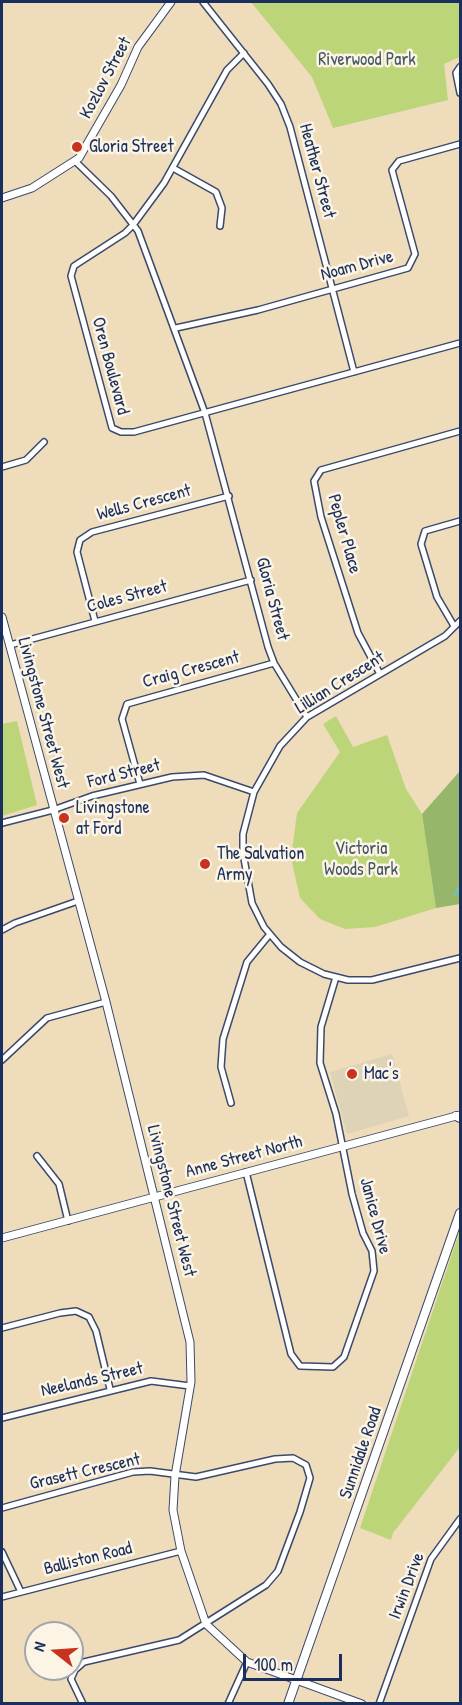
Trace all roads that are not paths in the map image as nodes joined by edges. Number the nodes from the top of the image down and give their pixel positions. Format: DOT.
graph roads {
  1 [pos="171,2"];
  2 [pos="203,2"];
  3 [pos="244,53"];
  4 [pos="460,67"];
  5 [pos="460,93"];
  6 [pos="460,144"];
  7 [pos="75,161"];
  8 [pos="173,168"];
  9 [pos="2,198"];
  10 [pos="133,225"];
  11 [pos="220,226"];
  12 [pos="333,288"];
  13 [pos="176,328"];
  14 [pos="460,343"];
  15 [pos="354,372"];
  16 [pos="205,413"];
  17 [pos="460,431"];
  18 [pos="44,442"];
  19 [pos="2,467"];
  20 [pos="229,496"];
  21 [pos="460,521"];
  22 [pos="251,580"];
  23 [pos="2,616"];
  24 [pos="95,621"];
  25 [pos="460,621"];
  26 [pos="454,626"];
  27 [pos="10,645"];
  28 [pos="274,663"];
  29 [pos="380,674"];
  30 [pos="307,717"];
  31 [pos="140,784"];
  32 [pos="254,792"];
  33 [pos="53,810"];
  34 [pos="2,823"];
  35 [pos="78,901"];
  36 [pos="2,930"];
  37 [pos="270,934"];
  38 [pos="460,958"];
  39 [pos="336,977"];
  40 [pos="106,1002"];
  41 [pos="2,1060"];
  42 [pos="231,1103"];
  43 [pos="459,1116"];
  44 [pos="343,1146"];
  45 [pos="37,1156"];
  46 [pos="246,1172"];
  47 [pos="155,1199"];
  48 [pos="460,1213"];
  49 [pos="68,1221"];
  50 [pos="2,1238"];
  51 [pos="2,1328"];
  52 [pos="190,1386"];
  53 [pos="110,1389"];
  54 [pos="2,1418"];
  55 [pos="175,1476"];
  56 [pos="2,1508"];
  57 [pos="460,1519"];
  58 [pos="181,1551"];
  59 [pos="2,1552"];
  60 [pos="21,1592"];
  61 [pos="2,1597"];
  62 [pos="206,1624"];
  63 [pos="247,1662"];
  64 [pos="296,1681"];
  65 [pos="83,1704"];
  66 [pos="228,1704"];
  67 [pos="288,1704"];
  68 [pos="362,1704"];
  69 [pos="379,1704"];
  1 -- 7 [label="street, Kozlov Street"];
  2 -- 3 [label="street, Heather Street"];
  3 -- 8 [label="street, Oren Boulevard"];
  3 -- 12 [label="street, Heather Street"];
  4 -- 5 [label="street"];
  6 -- 12 [label="street, Noam Drive"];
  7 -- 9 [label="street, Kozlov Street"];
  7 -- 10 [label="street, Gloria Street"];
  8 -- 10 [label="street, Oren Boulevard"];
  8 -- 11 [label="street"];
  10 -- 13 [label="street, Gloria Street"];
  10 -- 16 [label="street, Oren Boulevard"];
  12 -- 13 [label="street, Noam Drive"];
  12 -- 15 [label="street, Heather Street"];
  13 -- 16 [label="street, Gloria Street"];
  14 -- 15 [label="street, Oren Boulevard"];
  15 -- 16 [label="street, Oren Boulevard"];
  16 -- 20 [label="street, Gloria Street"];
  17 -- 29 [label="street, Pepler Place"];
  18 -- 19 [label="street"];
  20 -- 22 [label="street, Gloria Street"];
  20 -- 24 [label="street, Wells Crescent"];
  21 -- 26 [label="street"];
  22 -- 24 [label="street, Coles Street"];
  22 -- 28 [label="street, Gloria Street"];
  23 -- 27 [label="street, Livingstone Street West"];
  24 -- 27 [label="street, Coles Street"];
  25 -- 26 [label="street, Lillian Crescent"];
  26 -- 29 [label="street, Lillian Crescent"];
  27 -- 33 [label="street, Livingstone Street West"];
  28 -- 30 [label="street, Gloria Street"];
  28 -- 31 [label="street, Craig Crescent"];
  29 -- 30 [label="street, Lillian Crescent"];
  30 -- 32 [label="street, Lillian Crescent"];
  31 -- 32 [label="street, Ford Street"];
  31 -- 33 [label="street, Ford Street"];
  32 -- 37 [label="street, Lillian Crescent"];
  33 -- 34 [label="street, Ford Street"];
  33 -- 35 [label="street, Livingstone Street West"];
  35 -- 36 [label="street"];
  35 -- 40 [label="street, Livingstone Street West"];
  37 -- 39 [label="street, Lillian Crescent"];
  37 -- 42 [label="street"];
  38 -- 39 [label="street, Lillian Crescent"];
  39 -- 44 [label="street, Janice Drive"];
  40 -- 41 [label="street"];
  40 -- 47 [label="street, Livingstone Street West"];
  43 -- 44 [label="street, Anne Street North"];
  44 -- 46 [label="street, Anne Street North"];
  44 -- 46 [label="street, Janice Drive"];
  45 -- 49 [label="street"];
  46 -- 47 [label="street, Anne Street North"];
  47 -- 49 [label="street, Anne Street North"];
  47 -- 52 [label="street, Livingstone Street West"];
  48 -- 64 [label="main road, Sunnidale Road"];
  49 -- 50 [label="street, Anne Street North"];
  51 -- 53 [label="street"];
  52 -- 53 [label="street, Neelands Street"];
  52 -- 55 [label="street, Livingstone Street West"];
  53 -- 54 [label="street, Neelands Street"];
  55 -- 56 [label="street, Grasett Crescent"];
  55 -- 58 [label="street, Livingstone Street West"];
  55 -- 62 [label="street, Grasett Crescent"];
  57 -- 69 [label="street, Irwin Drive"];
  58 -- 60 [label="street, Balliston Road"];
  58 -- 62 [label="street, Livingstone Street West"];
  59 -- 60 [label="street"];
  60 -- 61 [label="street, Balliston Road"];
  62 -- 63 [label="street, Livingstone Street West"];
  62 -- 65 [label="street, Grasett Crescent"];
  63 -- 64 [label="street, Livingstone Street West"];
  63 -- 66 [label="street"];
  64 -- 67 [label="main road, Sunnidale Road"];
  64 -- 68 [label="street, Livingstone Street West"];
}
